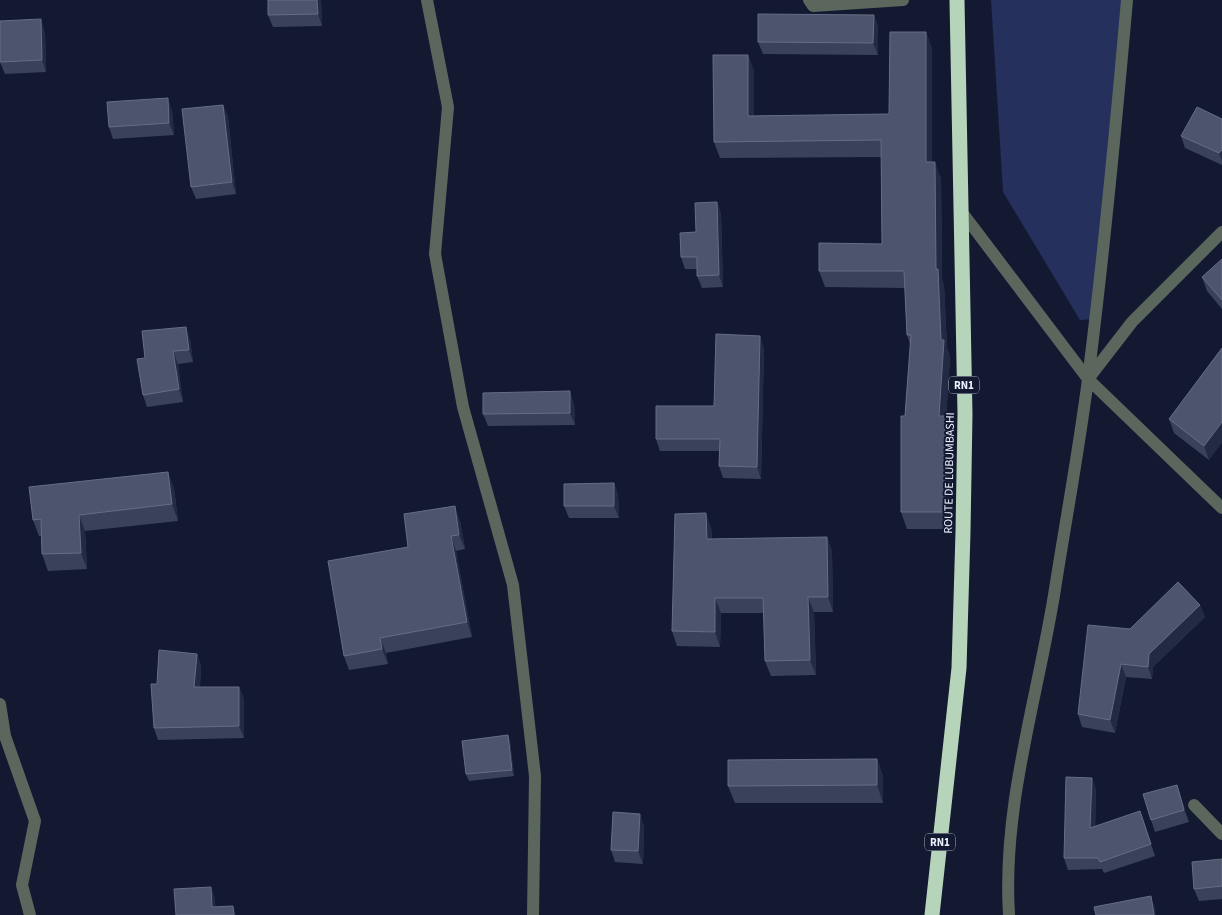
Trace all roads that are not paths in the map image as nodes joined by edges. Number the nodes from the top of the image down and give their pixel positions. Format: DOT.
graph roads {
  1 [pos="427,0"];
  2 [pos="809,0"];
  3 [pos="903,0"];
  4 [pos="957,0"];
  5 [pos="1127,0"];
  6 [pos="962,211"];
  7 [pos="1222,232"];
  8 [pos="1088,379"];
  9 [pos="1222,508"];
  10 [pos="0,704"];
  11 [pos="1194,805"];
  12 [pos="1222,834"];
  13 [pos="30,915"];
  14 [pos="533,915"];
  15 [pos="932,915"];
  16 [pos="1009,915"];
  1 -- 14 [label="street"];
  2 -- 3 [label="street"];
  4 -- 6 [label="highway, ROUTE DE LUBUMBASHI / RN1"];
  5 -- 8 [label="street"];
  6 -- 8 [label="street"];
  6 -- 15 [label="highway, ROUTE DE LUBUMBASHI / RN1"];
  7 -- 8 [label="street"];
  8 -- 9 [label="street"];
  8 -- 16 [label="street"];
  10 -- 13 [label="street"];
  11 -- 12 [label="street"];
}
